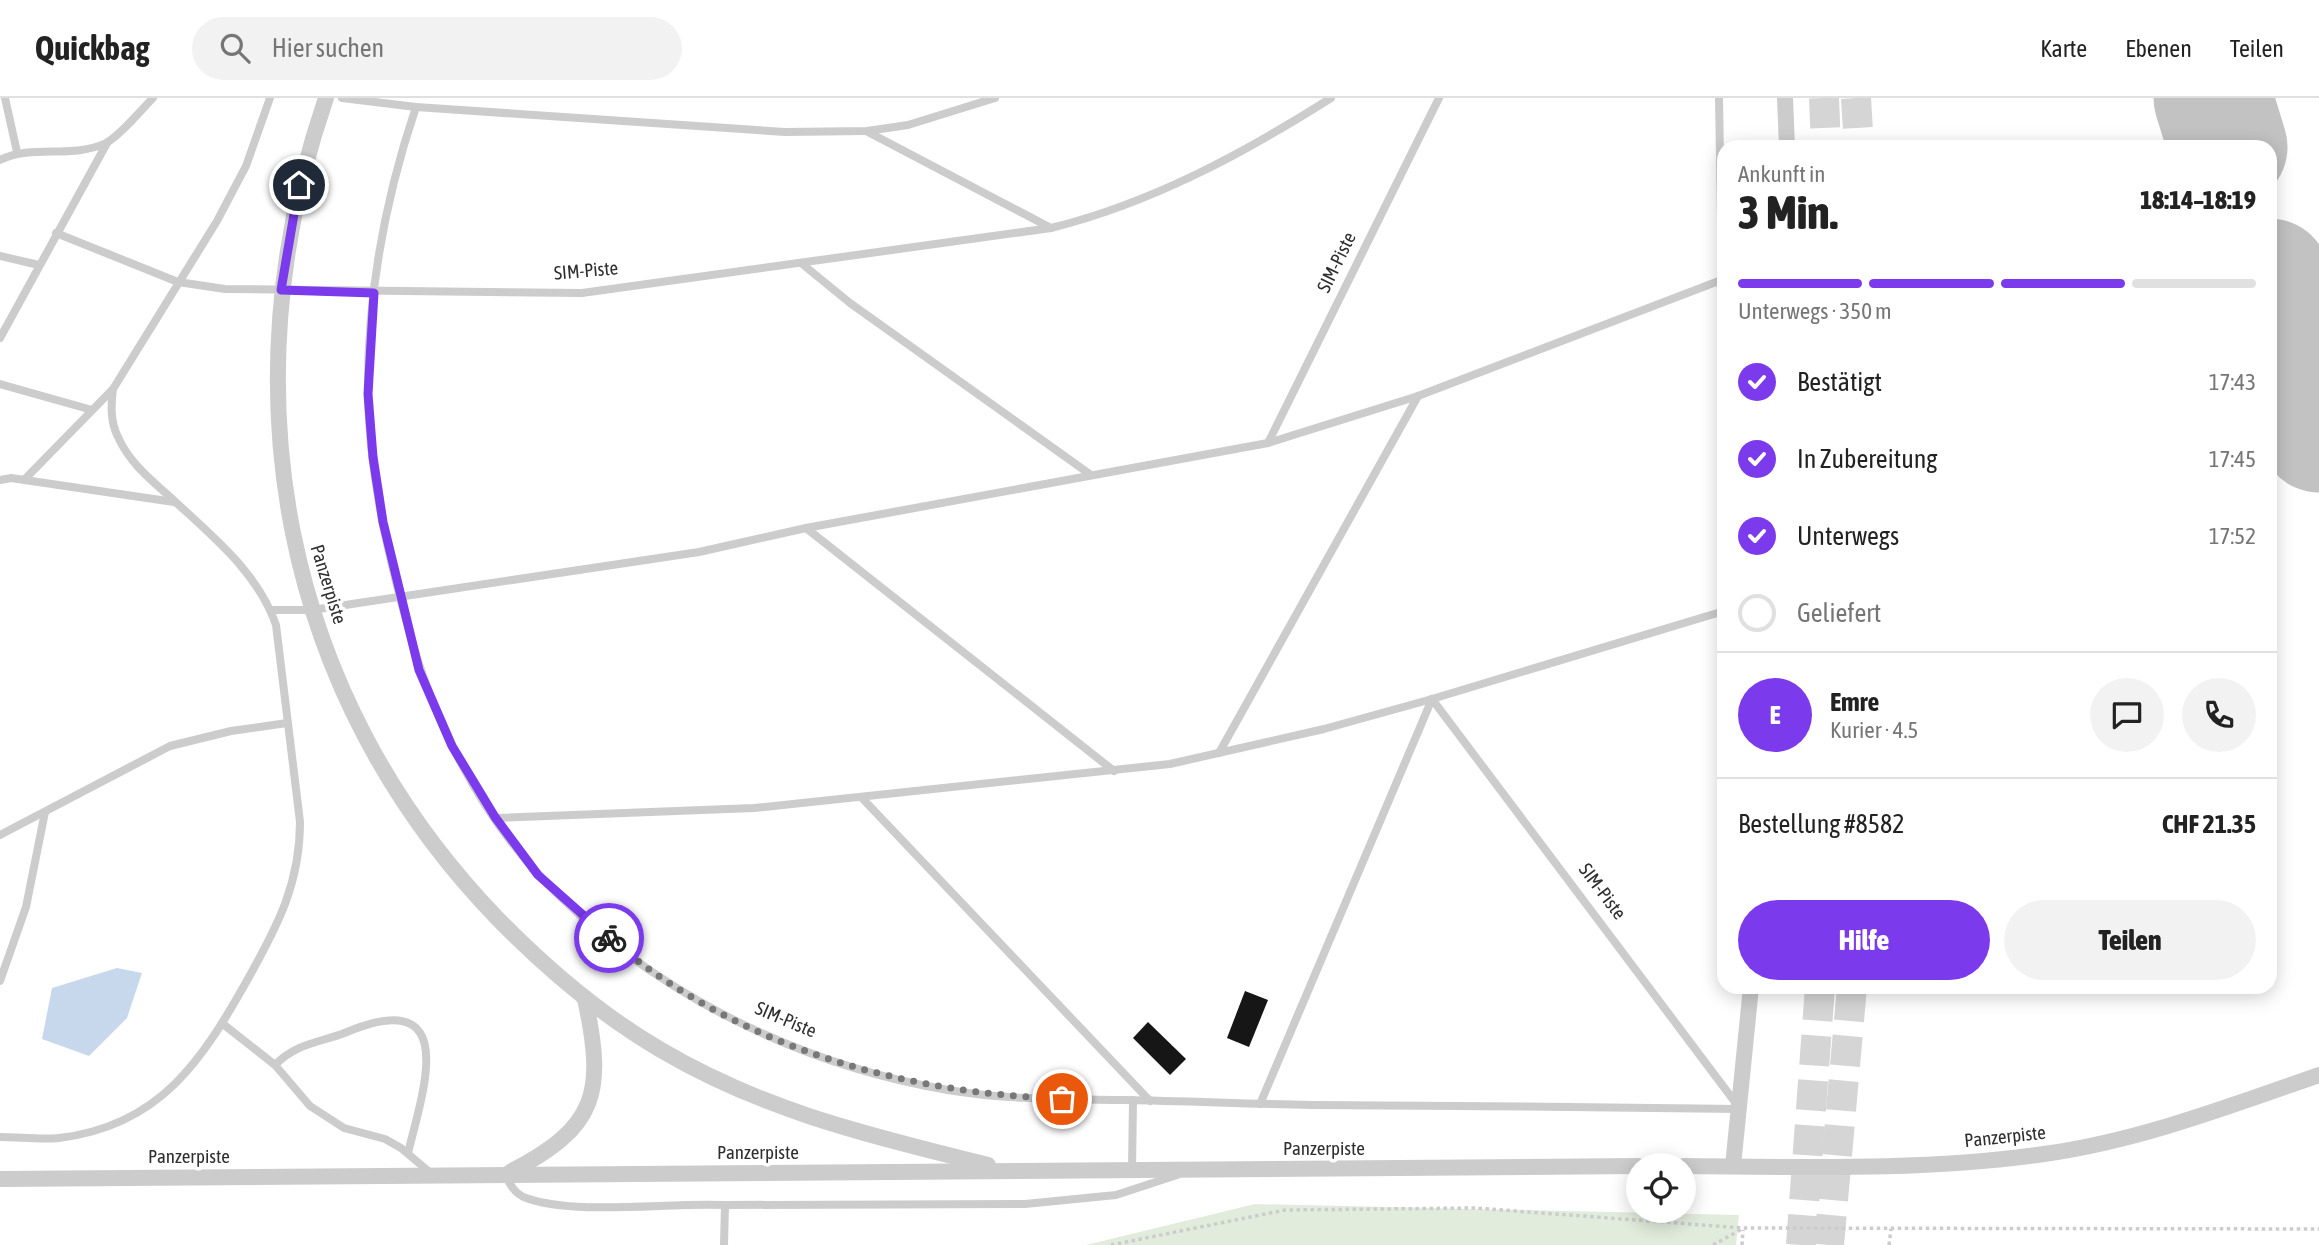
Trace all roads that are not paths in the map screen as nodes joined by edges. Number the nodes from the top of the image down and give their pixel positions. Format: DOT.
graph roads {
  1 [pos="5,98"];
  2 [pos="153,98"];
  3 [pos="270,98"];
  4 [pos="326,98"];
  5 [pos="342,98"];
  6 [pos="995,98"];
  7 [pos="1439,98"];
  8 [pos="1719,98"];
  9 [pos="1785,98"];
  10 [pos="1327,100"];
  11 [pos="416,107"];
  12 [pos="867,131"];
  13 [pos="1720,140"];
  14 [pos="1787,140"];
  15 [pos="107,143"];
  16 [pos="17,152"];
  17 [pos="0,160"];
  18 [pos="1051,228"];
  19 [pos="56,233"];
  20 [pos="0,256"];
  21 [pos="801,263"];
  22 [pos="39,265"];
  23 [pos="1717,281"];
  24 [pos="178,282"];
  25 [pos="281,290"];
  26 [pos="374,293"];
  27 [pos="0,338"];
  28 [pos="0,384"];
  29 [pos="113,389"];
  30 [pos="1418,396"];
  31 [pos="92,410"];
  32 [pos="1268,443"];
  33 [pos="1091,475"];
  34 [pos="0,480"];
  35 [pos="23,480"];
  36 [pos="176,502"];
  37 [pos="806,528"];
  38 [pos="400,598"];
  39 [pos="271,610"];
  40 [pos="312,610"];
  41 [pos="1717,613"];
  42 [pos="1432,699"];
  43 [pos="287,723"];
  44 [pos="1219,753"];
  45 [pos="1115,771"];
  46 [pos="862,798"];
  47 [pos="45,812"];
  48 [pos="495,817"];
  49 [pos="0,835"];
  50 [pos="0,981"];
  51 [pos="1750,994"];
  52 [pos="585,999"];
  53 [pos="223,1024"];
  54 [pos="275,1065"];
  55 [pos="2319,1075"];
  56 [pos="1133,1100"];
  57 [pos="1150,1101"];
  58 [pos="1260,1104"];
  59 [pos="1740,1109"];
  60 [pos="0,1137"];
  61 [pos="408,1153"];
  62 [pos="1626,1166"];
  63 [pos="1696,1166"];
  64 [pos="1732,1166"];
  65 [pos="1191,1170"];
  66 [pos="1011,1171"];
  67 [pos="1132,1171"];
  68 [pos="505,1174"];
  69 [pos="433,1175"];
  70 [pos="0,1179"];
  71 [pos="725,1205"];
  72 [pos="724,1245"];
  1 -- 16 [label="lane"];
  2 -- 15 [label="lane"];
  3 -- 24 [label="lane"];
  4 -- 25 [label="street, Panzerpiste"];
  5 -- 11 [label="lane"];
  6 -- 12 [label="lane"];
  7 -- 32 [label="lane, SIM-Piste"];
  8 -- 13 [label="lane"];
  9 -- 14 [label="street"];
  10 -- 18 [label="lane, SIM-Piste"];
  11 -- 12 [label="lane"];
  11 -- 26 [label="lane, SIM-Piste"];
  12 -- 18 [label="lane"];
  15 -- 16 [label="lane"];
  15 -- 19 [label="lane"];
  16 -- 17 [label="lane"];
  18 -- 21 [label="lane, SIM-Piste"];
  19 -- 22 [label="lane"];
  19 -- 24 [label="lane, SIM-Piste"];
  20 -- 22 [label="lane"];
  21 -- 26 [label="lane, SIM-Piste"];
  21 -- 33 [label="lane"];
  22 -- 27 [label="lane"];
  23 -- 30 [label="lane"];
  24 -- 25 [label="lane, SIM-Piste"];
  24 -- 29 [label="lane"];
  25 -- 26 [label="lane, SIM-Piste"];
  25 -- 40 [label="street, Panzerpiste"];
  26 -- 38 [label="lane, SIM-Piste"];
  28 -- 31 [label="lane"];
  29 -- 31 [label="lane"];
  29 -- 36 [label="lane"];
  30 -- 32 [label="lane"];
  30 -- 44 [label="lane"];
  31 -- 35 [label="lane"];
  32 -- 33 [label="lane"];
  33 -- 37 [label="lane"];
  34 -- 35 [label="lane"];
  35 -- 36 [label="lane"];
  36 -- 39 [label="lane"];
  37 -- 38 [label="lane"];
  37 -- 45 [label="lane"];
  38 -- 40 [label="lane"];
  38 -- 48 [label="lane, SIM-Piste"];
  39 -- 40 [label="lane"];
  39 -- 43 [label="lane"];
  40 -- 52 [label="street, Panzerpiste"];
  41 -- 42 [label="lane"];
  42 -- 44 [label="lane"];
  42 -- 58 [label="lane"];
  42 -- 59 [label="lane, SIM-Piste"];
  43 -- 47 [label="lane"];
  43 -- 53 [label="lane"];
  44 -- 45 [label="lane"];
  45 -- 46 [label="lane"];
  46 -- 48 [label="lane"];
  46 -- 57 [label="lane"];
  47 -- 49 [label="lane"];
  47 -- 50 [label="lane"];
  48 -- 56 [label="lane, SIM-Piste"];
  51 -- 59 [label="street"];
  52 -- 66 [label="street, Panzerpiste"];
  52 -- 68 [label="street, Panzerpiste"];
  53 -- 54 [label="lane"];
  53 -- 60 [label="lane"];
  54 -- 61 [label="lane"];
  54 -- 61 [label="lane"];
  55 -- 64 [label="street, Panzerpiste"];
  56 -- 57 [label="lane, SIM-Piste"];
  56 -- 67 [label="lane"];
  57 -- 58 [label="lane, SIM-Piste"];
  58 -- 59 [label="lane, SIM-Piste"];
  59 -- 64 [label="street"];
  61 -- 69 [label="lane"];
  62 -- 65 [label="street, Panzerpiste"];
  63 -- 64 [label="street, Panzerpiste"];
  65 -- 67 [label="street, Panzerpiste"];
  65 -- 71 [label="lane"];
  66 -- 67 [label="street, Panzerpiste"];
  66 -- 68 [label="street, Panzerpiste"];
  68 -- 69 [label="street, Panzerpiste"];
  68 -- 71 [label="lane"];
  69 -- 70 [label="street, Panzerpiste"];
  71 -- 72 [label="lane"];
}
